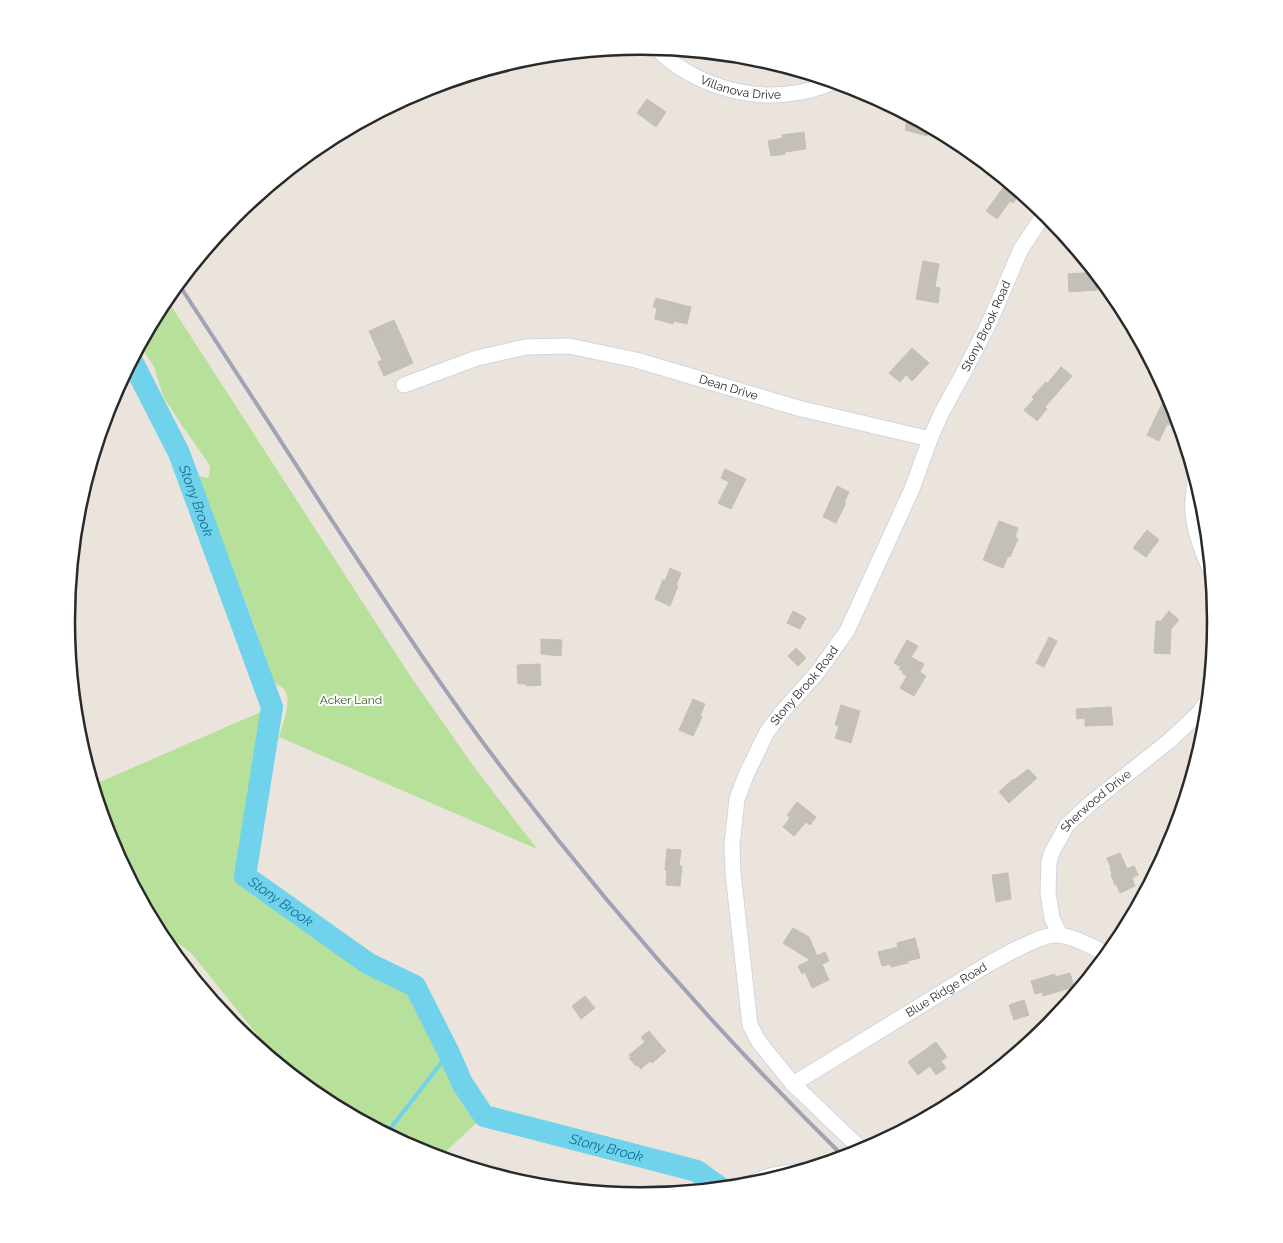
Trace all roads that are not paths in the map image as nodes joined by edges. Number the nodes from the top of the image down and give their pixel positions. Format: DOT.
graph roads {
  1 [pos="665,56"];
  2 [pos="825,85"];
  3 [pos="1041,220"];
  4 [pos="404,385"];
  5 [pos="930,438"];
  6 [pos="1194,498"];
  7 [pos="1204,556"];
  8 [pos="1201,710"];
  9 [pos="1060,935"];
  10 [pos="1102,951"];
  11 [pos="793,1084"];
  12 [pos="857,1145"];
  1 -- 2 [label="street, Villanova Drive"];
  3 -- 5 [label="street, Stony Brook Road"];
  4 -- 5 [label="street, Dean Drive"];
  5 -- 11 [label="street, Stony Brook Road"];
  6 -- 7 [label="street"];
  8 -- 9 [label="street, Sherwood Drive"];
  9 -- 10 [label="street"];
  9 -- 11 [label="street, Blue Ridge Road"];
  11 -- 12 [label="street, Stony Brook Road"];
}
